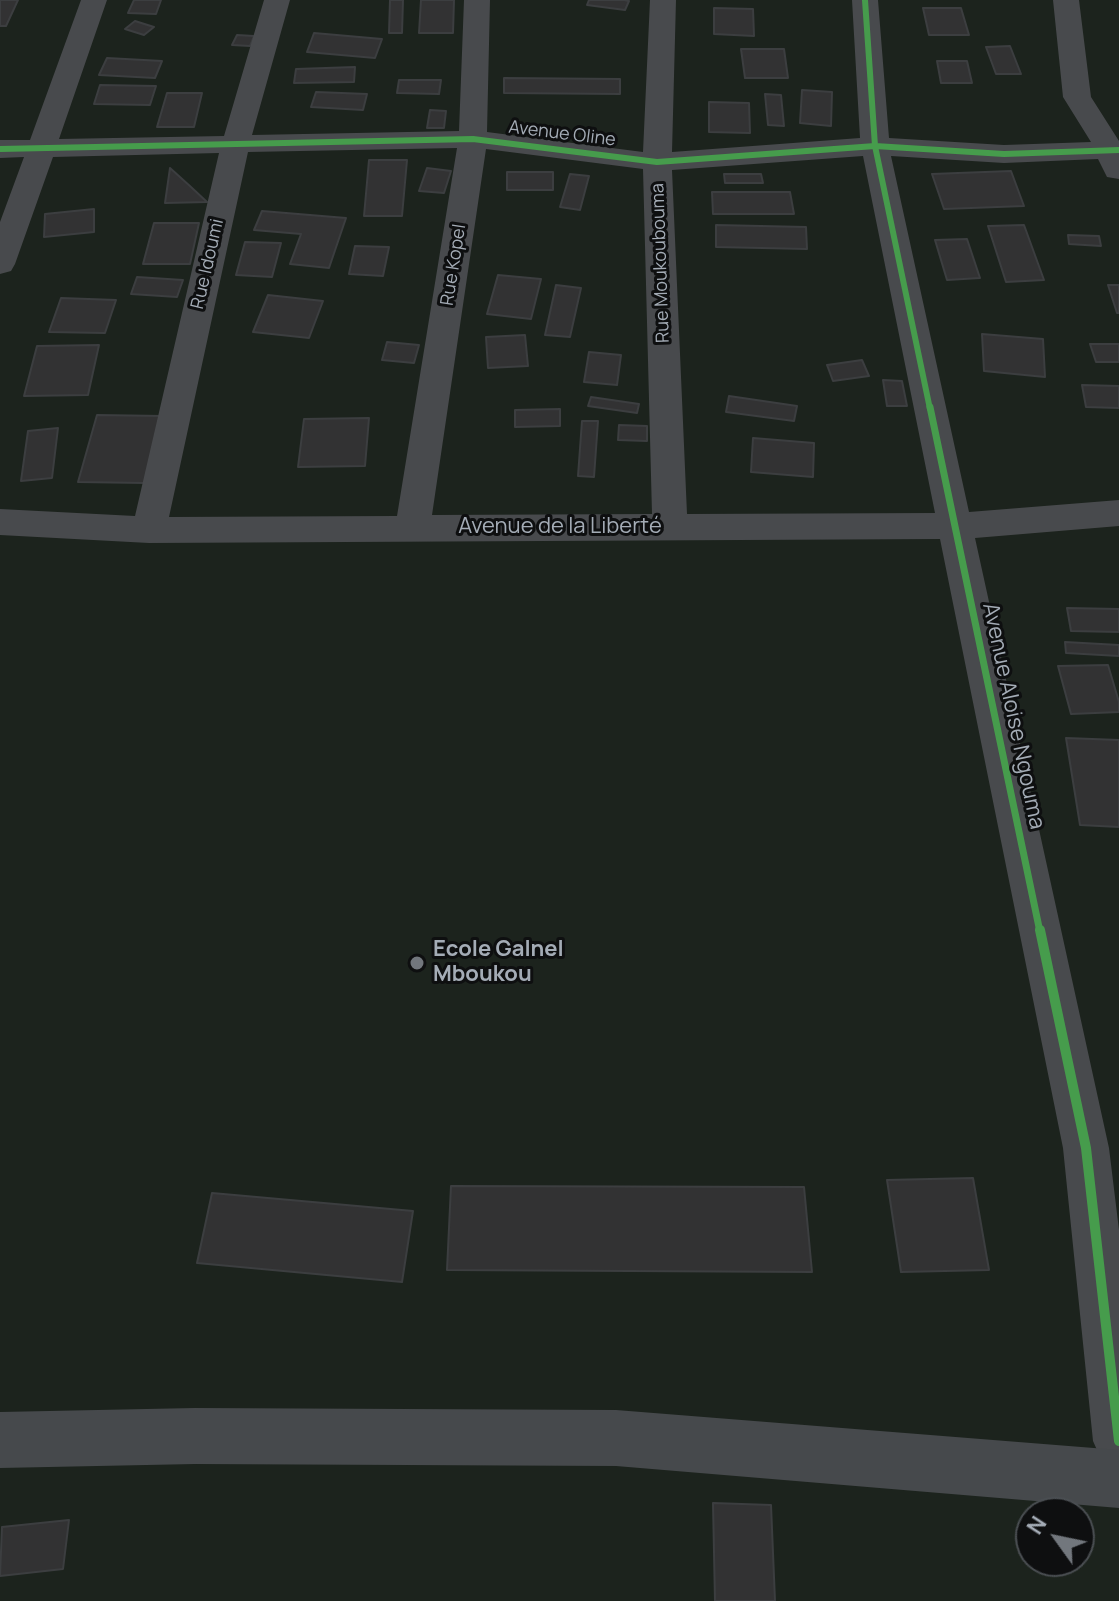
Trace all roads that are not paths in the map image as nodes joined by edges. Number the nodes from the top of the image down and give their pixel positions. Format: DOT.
graph roads {
  1 [pos="94,0"];
  2 [pos="277,0"];
  3 [pos="477,0"];
  4 [pos="663,0"];
  5 [pos="865,0"];
  6 [pos="1066,0"];
  7 [pos="473,139"];
  8 [pos="235,145"];
  9 [pos="875,146"];
  10 [pos="0,149"];
  11 [pos="40,150"];
  12 [pos="1116,158"];
  13 [pos="657,162"];
  14 [pos="0,264"];
  15 [pos="1119,513"];
  16 [pos="0,522"];
  17 [pos="956,526"];
  18 [pos="670,527"];
  19 [pos="413,528"];
  20 [pos="149,530"];
  21 [pos="0,1440"];
  22 [pos="1119,1441"];
  23 [pos="1119,1479"];
  1 -- 11 [label="street"];
  2 -- 8 [label="street, Rue Idoumi"];
  3 -- 7 [label="street, Rue Kopel"];
  4 -- 13 [label="street, Rue Moukoubouma"];
  5 -- 9 [label="street, Avenue Aloise Ngouma"];
  6 -- 12 [label="street"];
  7 -- 8 [label="street, Avenue Oline"];
  7 -- 13 [label="street, Avenue Oline"];
  7 -- 19 [label="street, Rue Kopel"];
  8 -- 11 [label="street, Avenue Oline"];
  8 -- 20 [label="street, Rue Idoumi"];
  9 -- 12 [label="street, Avenue Oline"];
  9 -- 13 [label="street, Avenue Oline"];
  9 -- 17 [label="street, Avenue Aloise Ngouma"];
  10 -- 11 [label="street, Avenue Oline"];
  11 -- 14 [label="street"];
  13 -- 18 [label="street, Rue Moukoubouma"];
  15 -- 17 [label="street, Avenue de la Liberté"];
  16 -- 20 [label="street, Avenue de la Liberté"];
  17 -- 18 [label="street, Avenue de la Liberté"];
  17 -- 22 [label="street, Avenue Aloise Ngouma"];
  18 -- 19 [label="street, Avenue de la Liberté"];
  19 -- 20 [label="street, Avenue de la Liberté"];
  21 -- 23 [label="main road"];
}
